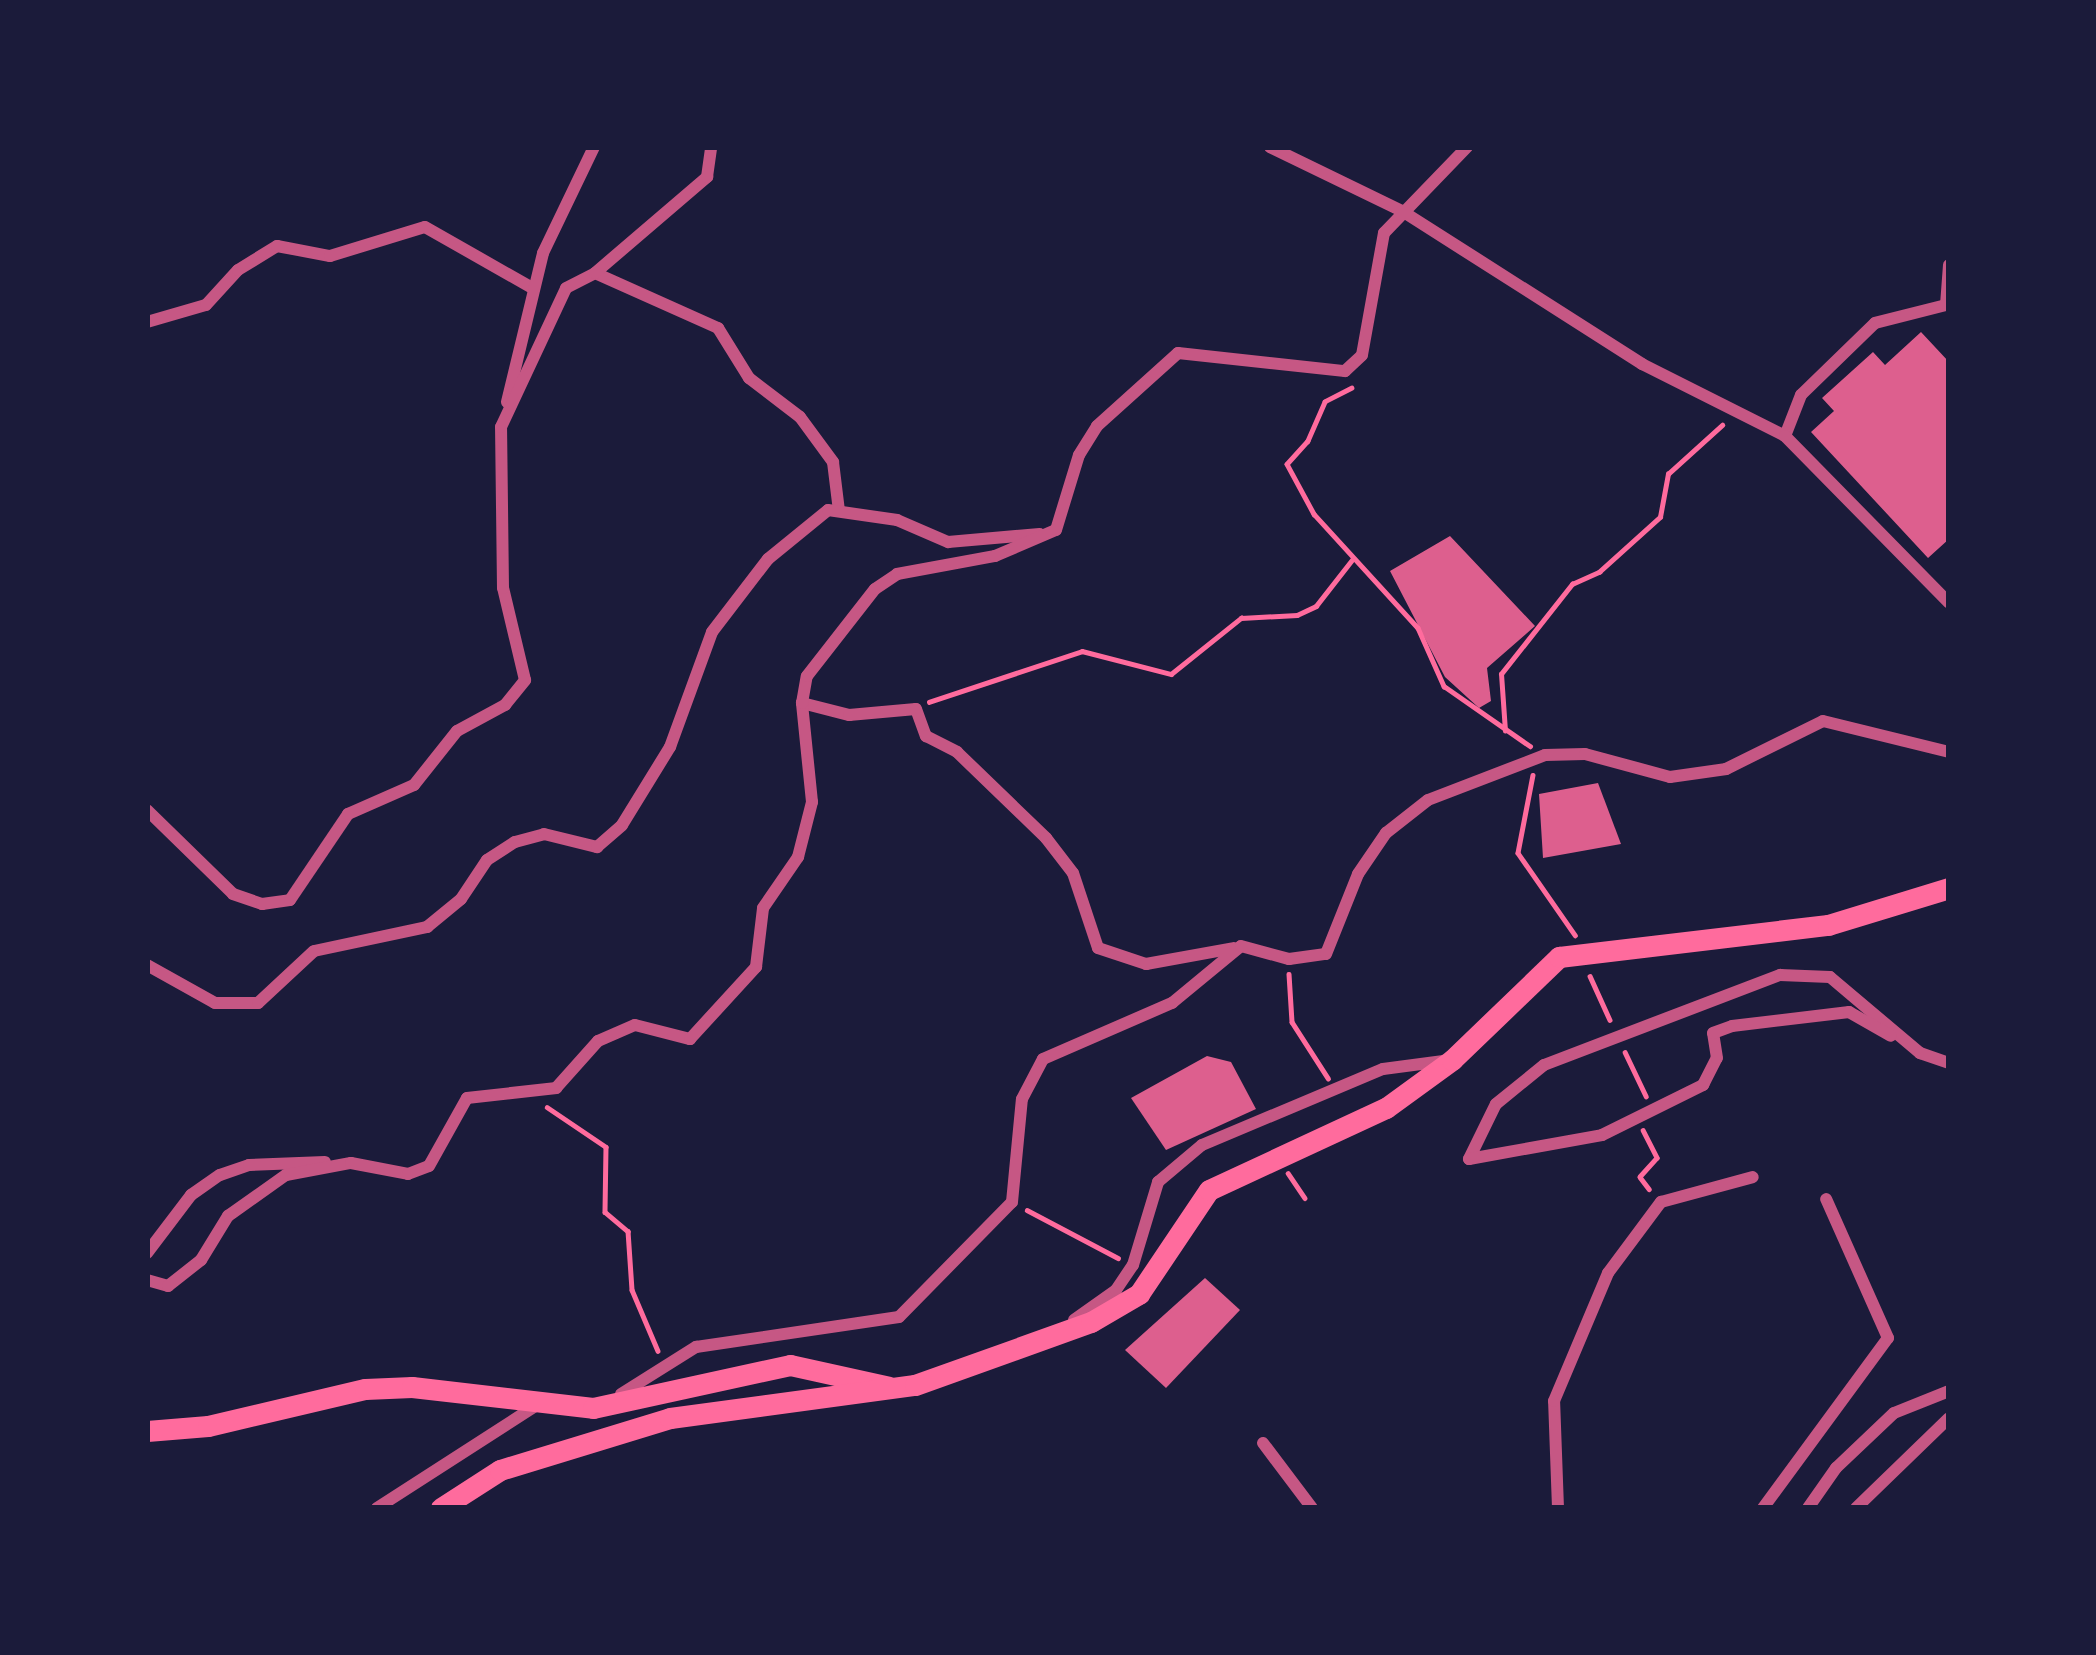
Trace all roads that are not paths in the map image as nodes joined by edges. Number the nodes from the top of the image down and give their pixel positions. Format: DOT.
graph roads {
  1 [pos="594,147"];
  2 [pos="711,147"];
  3 [pos="1270,147"];
  4 [pos="1467,147"];
  5 [pos="1402,212"];
  6 [pos="1949,265"];
  7 [pos="596,273"];
  8 [pos="534,289"];
  9 [pos="1948,307"];
  10 [pos="147,322"];
  11 [pos="502,427"];
  12 [pos="1785,436"];
  13 [pos="839,511"];
  14 [pos="1056,530"];
  15 [pos="1949,603"];
  16 [pos="802,703"];
  17 [pos="1949,752"];
  18 [pos="147,810"];
  19 [pos="1949,888"];
  20 [pos="1241,946"];
  21 [pos="147,965"];
  22 [pos="1920,1053"];
  23 [pos="1452,1060"];
  24 [pos="1949,1063"];
  25 [pos="350,1162"];
  26 [pos="1753,1177"];
  27 [pos="1826,1199"];
  28 [pos="147,1253"];
  29 [pos="147,1280"];
  30 [pos="1054,1335"];
  31 [pos="895,1388"];
  32 [pos="1949,1391"];
  33 [pos="535,1406"];
  34 [pos="593,1408"];
  35 [pos="1949,1418"];
  36 [pos="147,1431"];
  37 [pos="1263,1442"];
  38 [pos="377,1508"];
  39 [pos="440,1508"];
  40 [pos="1312,1508"];
  41 [pos="1558,1508"];
  42 [pos="1763,1508"];
  43 [pos="1808,1508"];
  44 [pos="1856,1508"];
  1 -- 8 [label="street"];
  2 -- 7 [label="street"];
  3 -- 5 [label="street"];
  4 -- 5 [label="street"];
  5 -- 12 [label="street"];
  5 -- 14 [label="street"];
  6 -- 9 [label="street"];
  7 -- 11 [label="street"];
  7 -- 13 [label="street"];
  8 -- 10 [label="street"];
  8 -- 11 [label="street"];
  9 -- 12 [label="street"];
  11 -- 18 [label="street"];
  12 -- 15 [label="street"];
  13 -- 14 [label="street"];
  13 -- 21 [label="street"];
  14 -- 16 [label="street"];
  16 -- 20 [label="street"];
  16 -- 25 [label="street"];
  17 -- 20 [label="street"];
  19 -- 23 [label="highway"];
  20 -- 34 [label="street"];
  22 -- 22 [label="street"];
  22 -- 24 [label="street"];
  23 -- 30 [label="highway"];
  23 -- 30 [label="street"];
  25 -- 28 [label="street"];
  25 -- 29 [label="street"];
  26 -- 41 [label="street"];
  27 -- 42 [label="street"];
  30 -- 31 [label="highway"];
  31 -- 34 [label="highway"];
  31 -- 39 [label="highway"];
  32 -- 43 [label="street"];
  33 -- 34 [label="highway"];
  33 -- 36 [label="highway"];
  33 -- 38 [label="street"];
  35 -- 44 [label="street"];
  37 -- 40 [label="street"];
}
